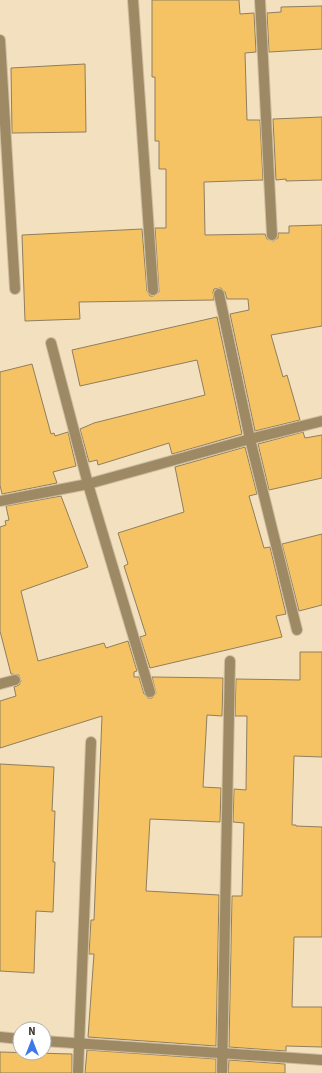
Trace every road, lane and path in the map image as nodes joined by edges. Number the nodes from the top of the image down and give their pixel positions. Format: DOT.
graph roads {
  1 [pos="133,0"];
  2 [pos="260,0"];
  3 [pos="0,40"];
  4 [pos="272,236"];
  5 [pos="15,289"];
  6 [pos="154,290"];
  7 [pos="218,294"];
  8 [pos="51,343"];
  9 [pos="322,421"];
  10 [pos="250,439"];
  11 [pos="88,484"];
  12 [pos="0,501"];
  13 [pos="298,630"];
  14 [pos="230,661"];
  15 [pos="15,680"];
  16 [pos="0,684"];
  17 [pos="150,692"];
  18 [pos="91,742"];
  19 [pos="0,1038"];
  20 [pos="12,1039"];
  21 [pos="52,1042"];
  22 [pos="79,1044"];
  23 [pos="223,1054"];
  24 [pos="322,1060"];
  25 [pos="78,1073"];
  26 [pos="222,1073"];
  1 -- 6 [label="street"];
  2 -- 4 [label="street"];
  3 -- 5 [label="street"];
  7 -- 10 [label="street"];
  8 -- 11 [label="street"];
  9 -- 10 [label="street"];
  10 -- 11 [label="street"];
  10 -- 13 [label="street"];
  11 -- 12 [label="street"];
  11 -- 17 [label="street"];
  14 -- 23 [label="street"];
  15 -- 16 [label="street"];
  18 -- 22 [label="street"];
  19 -- 20 [label="street"];
  21 -- 22 [label="street"];
  22 -- 23 [label="street"];
  22 -- 25 [label="street"];
  23 -- 24 [label="street"];
  23 -- 26 [label="street"];
}
